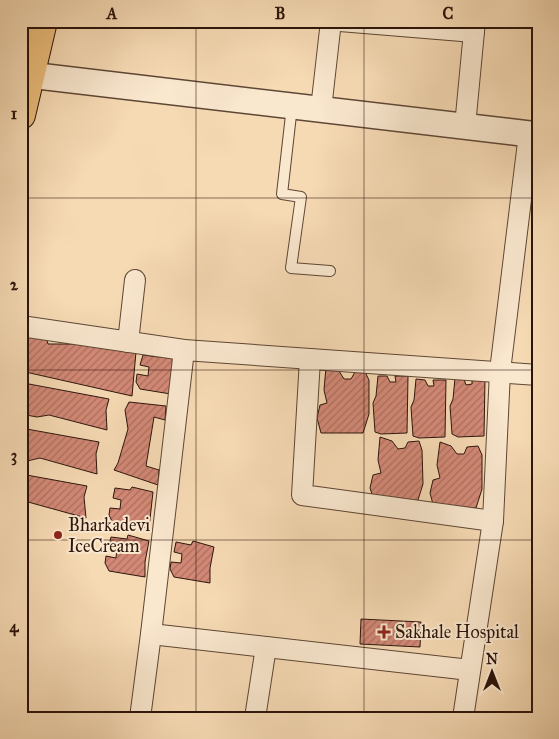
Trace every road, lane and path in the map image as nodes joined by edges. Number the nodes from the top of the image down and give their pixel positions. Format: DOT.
graph roads {
  1 [pos="43,21"];
  2 [pos="332,21"];
  3 [pos="340,21"];
  4 [pos="475,27"];
  5 [pos="26,75"];
  6 [pos="292,106"];
  7 [pos="321,109"];
  8 [pos="21,115"];
  9 [pos="465,126"];
  10 [pos="534,134"];
  11 [pos="330,271"];
  12 [pos="135,280"];
  13 [pos="21,326"];
  14 [pos="128,342"];
  15 [pos="184,350"];
  16 [pos="310,358"];
  17 [pos="500,371"];
  18 [pos="538,375"];
  19 [pos="493,521"];
  20 [pos="151,634"];
  21 [pos="266,647"];
  22 [pos="470,670"];
  23 [pos="140,718"];
  24 [pos="254,718"];
  25 [pos="463,718"];
  1 -- 5 [label="main road"];
  2 -- 7 [label="street"];
  3 -- 4 [label="street"];
  4 -- 9 [label="street"];
  5 -- 6 [label="street"];
  5 -- 8 [label="main road"];
  6 -- 7 [label="street"];
  6 -- 11 [label="lane"];
  7 -- 9 [label="street"];
  9 -- 10 [label="street"];
  10 -- 17 [label="street"];
  12 -- 14 [label="street"];
  13 -- 14 [label="street"];
  14 -- 15 [label="street"];
  15 -- 16 [label="street"];
  15 -- 20 [label="street"];
  16 -- 17 [label="street"];
  16 -- 19 [label="street"];
  17 -- 18 [label="street"];
  17 -- 19 [label="street"];
  19 -- 22 [label="street"];
  20 -- 21 [label="street"];
  20 -- 23 [label="street"];
  21 -- 22 [label="street"];
  21 -- 24 [label="street"];
  22 -- 25 [label="street"];
}
